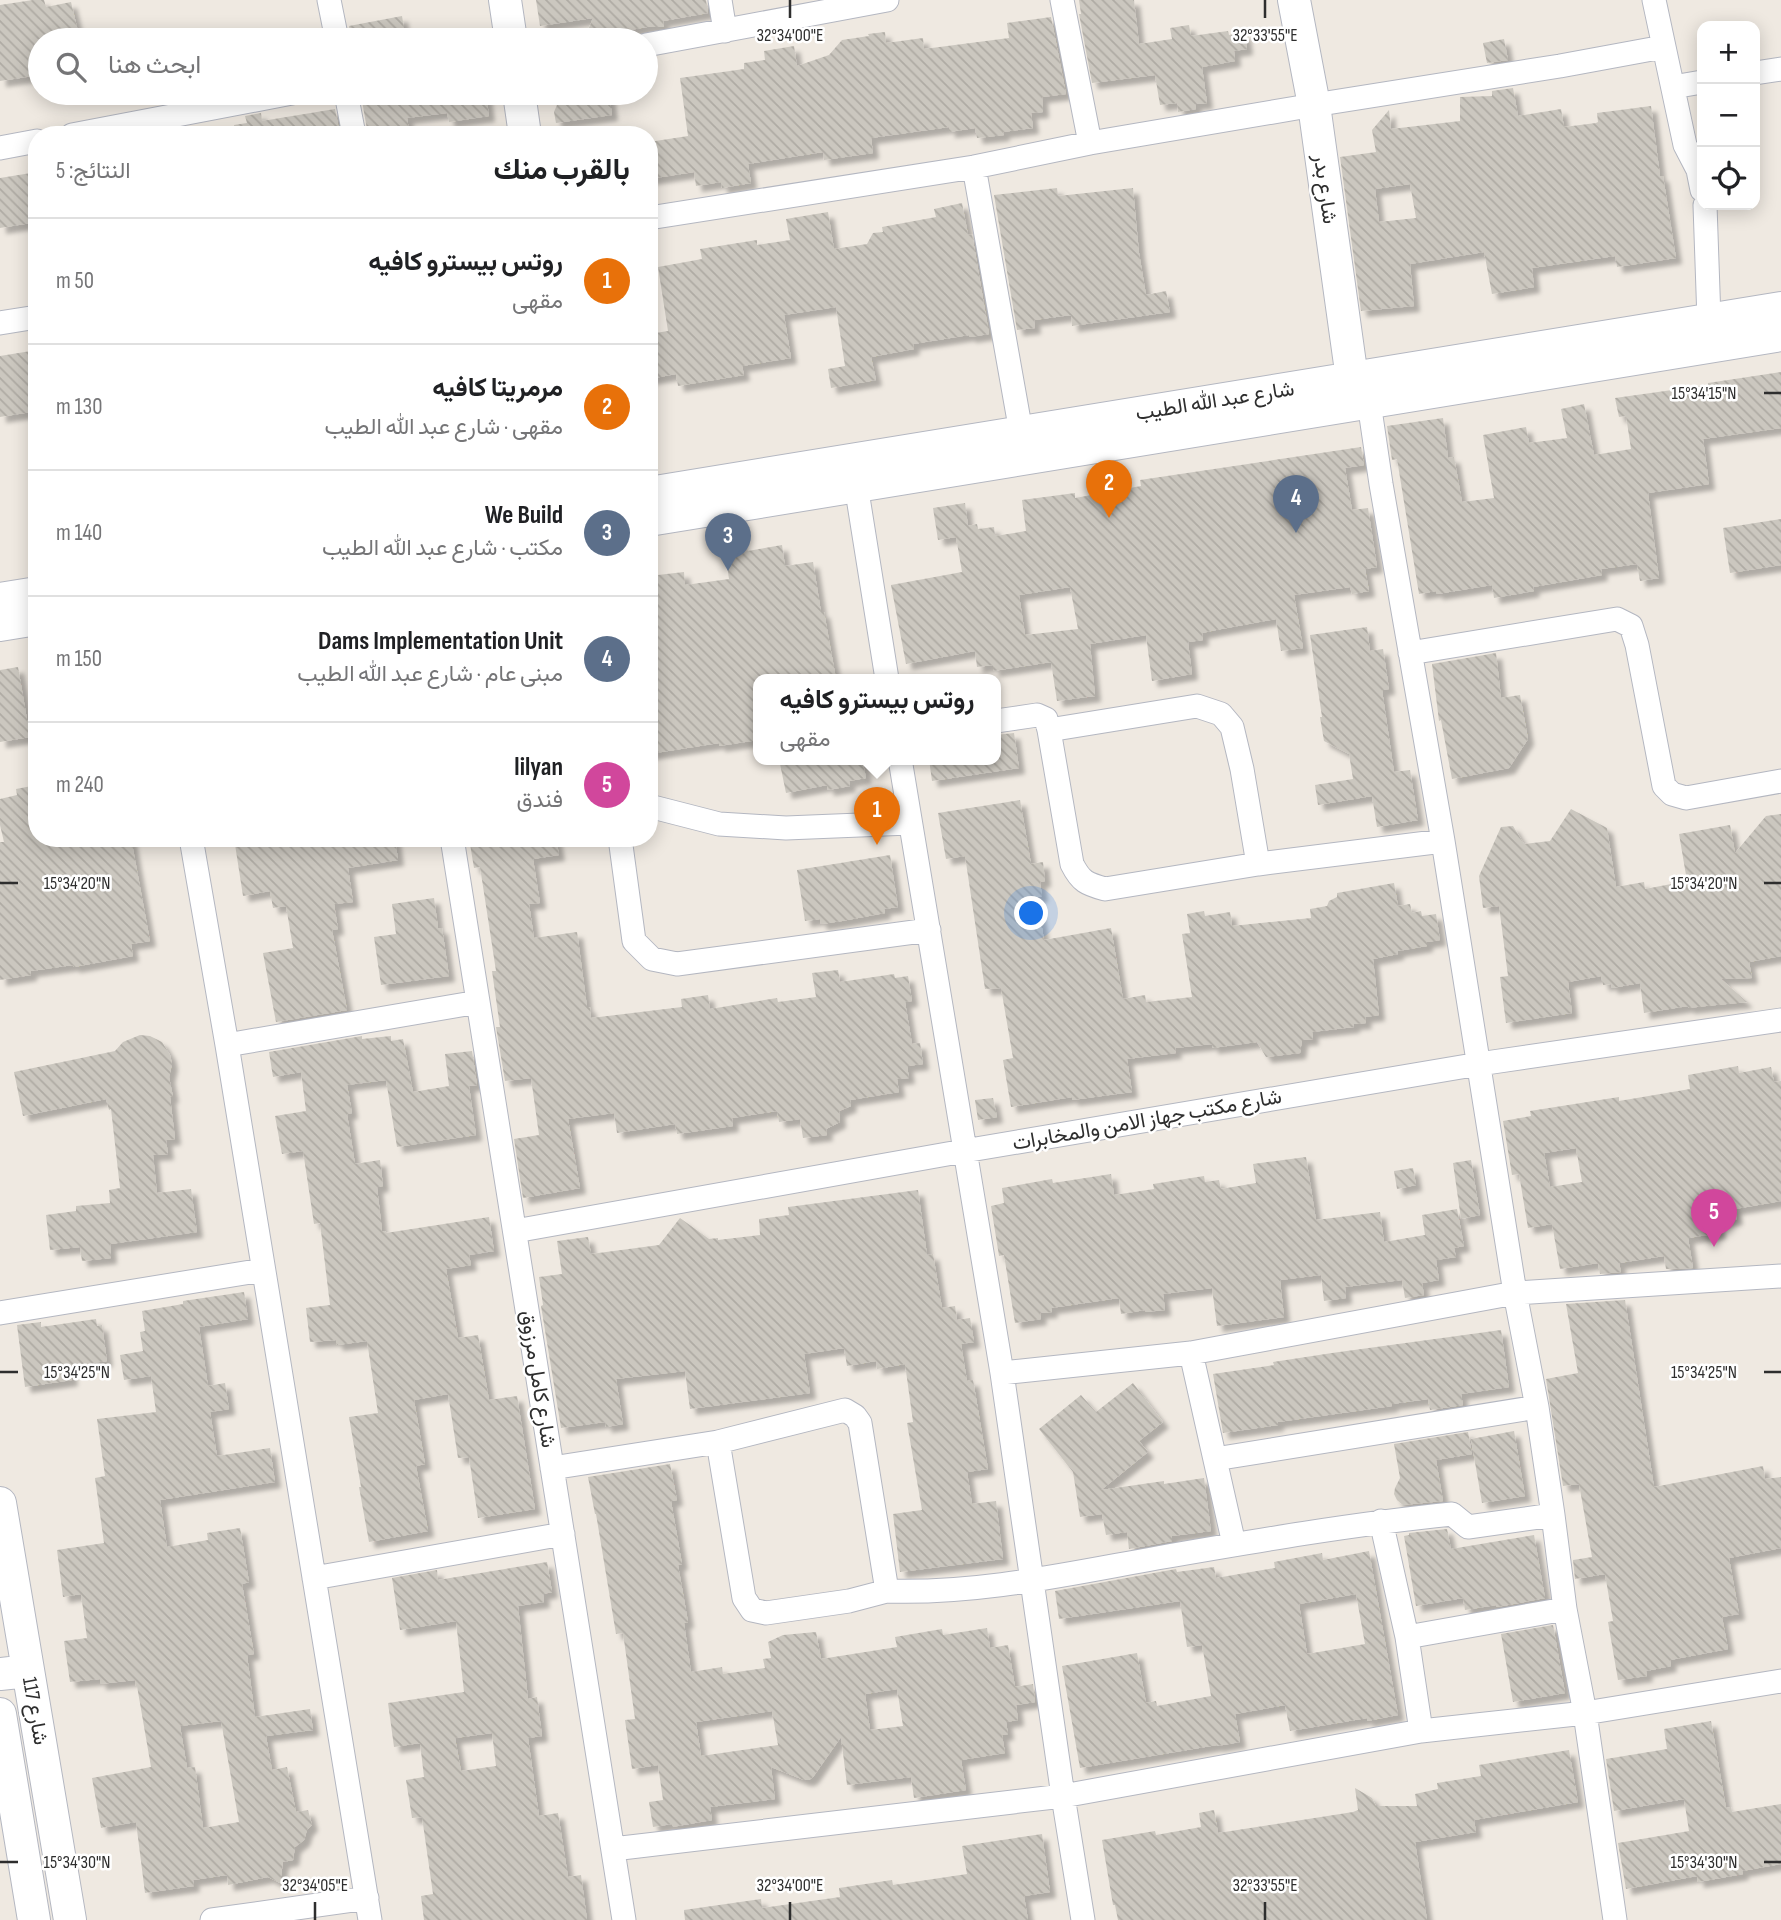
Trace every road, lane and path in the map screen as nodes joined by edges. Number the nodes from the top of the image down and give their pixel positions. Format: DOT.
graph roads {
  1 [pos="329,0"];
  2 [pos="505,0"];
  3 [pos="720,0"];
  4 [pos="887,0"];
  5 [pos="1062,0"];
  6 [pos="1294,0"];
  7 [pos="1654,0"];
  8 [pos="335,28"];
  9 [pos="509,28"];
  10 [pos="725,31"];
  11 [pos="658,43"];
  12 [pos="1663,47"];
  13 [pos="1781,69"];
  14 [pos="1760,72"];
  15 [pos="1697,83"];
  16 [pos="1673,87"];
  17 [pos="229,105"];
  18 [pos="348,105"];
  19 [pos="521,105"];
  20 [pos="1314,105"];
  21 [pos="119,126"];
  22 [pos="352,126"];
  23 [pos="524,126"];
  24 [pos="28,143"];
  25 [pos="1090,144"];
  26 [pos="0,148"];
  27 [pos="974,167"];
  28 [pos="1697,168"];
  29 [pos="1704,210"];
  30 [pos="658,217"];
  31 [pos="1781,308"];
  32 [pos="28,318"];
  33 [pos="1709,320"];
  34 [pos="0,323"];
  35 [pos="1781,335"];
  36 [pos="1360,390"];
  37 [pos="1021,432"];
  38 [pos="856,485"];
  39 [pos="658,492"];
  40 [pos="658,518"];
  41 [pos="28,594"];
  42 [pos="0,599"];
  43 [pos="28,620"];
  44 [pos="0,625"];
  45 [pos="1410,653"];
  46 [pos="886,674"];
  47 [pos="1001,720"];
  48 [pos="1049,730"];
  49 [pos="901,765"];
  50 [pos="1781,781"];
  51 [pos="658,808"];
  52 [pos="909,823"];
  53 [pos="1443,841"];
  54 [pos="193,847"];
  55 [pos="453,847"];
  56 [pos="622,847"];
  57 [pos="1258,864"];
  58 [pos="929,930"];
  59 [pos="478,1002"];
  60 [pos="1781,1020"];
  61 [pos="227,1045"];
  62 [pos="1479,1065"];
  63 [pos="964,1151"];
  64 [pos="514,1231"];
  65 [pos="263,1270"];
  66 [pos="1781,1276"];
  67 [pos="1515,1293"];
  68 [pos="0,1312"];
  69 [pos="1191,1353"];
  70 [pos="1002,1373"];
  71 [pos="1536,1407"];
  72 [pos="718,1443"];
  73 [pos="1214,1459"];
  74 [pos="552,1468"];
  75 [pos="0,1503"];
  76 [pos="1553,1516"];
  77 [pos="1381,1521"];
  78 [pos="563,1534"];
  79 [pos="1234,1544"];
  80 [pos="314,1577"];
  81 [pos="1032,1581"];
  82 [pos="887,1591"];
  83 [pos="1565,1609"];
  84 [pos="1407,1637"];
  85 [pos="14,1672"];
  86 [pos="1781,1681"];
  87 [pos="1585,1713"];
  88 [pos="0,1714"];
  89 [pos="1421,1731"];
  90 [pos="5,1773"];
  91 [pos="1063,1796"];
  92 [pos="613,1849"];
  93 [pos="368,1909"];
  94 [pos="34,1920"];
  95 [pos="70,1920"];
  96 [pos="212,1920"];
  97 [pos="624,1920"];
  98 [pos="1083,1920"];
  99 [pos="1615,1920"];
  1 -- 8 [label="street"];
  2 -- 9 [label="main road"];
  3 -- 10 [label="street"];
  4 -- 10 [label="street"];
  5 -- 25 [label="street"];
  6 -- 20 [label="main road, شارع بدر"];
  7 -- 12 [label="street"];
  10 -- 11 [label="street"];
  12 -- 16 [label="street"];
  12 -- 20 [label="street"];
  13 -- 14 [label="street"];
  15 -- 16 [label="street"];
  16 -- 28 [label="street"];
  17 -- 21 [label="street"];
  18 -- 22 [label="street"];
  19 -- 23 [label="main road"];
  20 -- 25 [label="street"];
  20 -- 36 [label="main road, شارع بدر"];
  24 -- 26 [label="street"];
  25 -- 27 [label="street"];
  27 -- 30 [label="street"];
  27 -- 37 [label="street"];
  29 -- 33 [label="street"];
  31 -- 33 [label="main road, شارع عبد الله الطيب"];
  32 -- 34 [label="street"];
  33 -- 36 [label="main road, شارع عبد الله الطيب"];
  35 -- 36 [label="main road, شارع عبد الله الطيب"];
  36 -- 37 [label="main road, شارع عبد الله الطيب"];
  36 -- 38 [label="main road, شارع عبد الله الطيب"];
  36 -- 45 [label="street"];
  37 -- 39 [label="main road, شارع عبد الله الطيب"];
  38 -- 40 [label="main road, شارع عبد الله الطيب"];
  38 -- 46 [label="street"];
  41 -- 42 [label="main road"];
  43 -- 44 [label="main road"];
  45 -- 50 [label="street"];
  45 -- 53 [label="street"];
  47 -- 48 [label="street"];
  48 -- 57 [label="street"];
  48 -- 57 [label="street"];
  49 -- 52 [label="street"];
  51 -- 52 [label="street"];
  52 -- 58 [label="street"];
  53 -- 57 [label="street"];
  53 -- 62 [label="street"];
  54 -- 61 [label="street"];
  55 -- 59 [label="street, شارع كامل مرزوق"];
  56 -- 58 [label="street"];
  58 -- 63 [label="street"];
  59 -- 61 [label="street"];
  59 -- 64 [label="street, شارع كامل مرزوق"];
  60 -- 62 [label="street, شارع مكتب جهاز الامن والمخابرات"];
  61 -- 65 [label="street"];
  62 -- 63 [label="street, شارع مكتب جهاز الامن والمخابرات"];
  62 -- 67 [label="street"];
  63 -- 64 [label="street, شارع مكتب جهاز الامن والمخابرات"];
  63 -- 70 [label="street"];
  64 -- 74 [label="street, شارع كامل مرزوق"];
  65 -- 68 [label="street"];
  65 -- 80 [label="street"];
  66 -- 67 [label="street"];
  67 -- 69 [label="street"];
  67 -- 71 [label="street"];
  69 -- 70 [label="street"];
  69 -- 73 [label="street"];
  70 -- 81 [label="street"];
  71 -- 73 [label="street"];
  71 -- 76 [label="street"];
  72 -- 74 [label="street"];
  72 -- 82 [label="street"];
  72 -- 82 [label="street"];
  73 -- 79 [label="street"];
  74 -- 78 [label="street, شارع كامل مرزوق"];
  75 -- 85 [label="main road, شارع 117"];
  76 -- 77 [label="street"];
  76 -- 83 [label="street"];
  77 -- 79 [label="street"];
  77 -- 84 [label="street"];
  78 -- 80 [label="street"];
  78 -- 92 [label="street, شارع كامل مرزوق"];
  79 -- 81 [label="street"];
  80 -- 93 [label="street"];
  81 -- 82 [label="street"];
  81 -- 91 [label="street"];
  83 -- 84 [label="street"];
  83 -- 87 [label="street"];
  84 -- 89 [label="street"];
  85 -- 95 [label="main road, شارع 117"];
  86 -- 87 [label="street"];
  87 -- 89 [label="street"];
  87 -- 99 [label="street"];
  88 -- 90 [label="main road, شارع 117"];
  89 -- 91 [label="street"];
  90 -- 94 [label="main road, شارع 117"];
  91 -- 92 [label="street"];
  91 -- 98 [label="street"];
  92 -- 97 [label="street, شارع كامل مرزوق"];
  93 -- 96 [label="street"];
}
